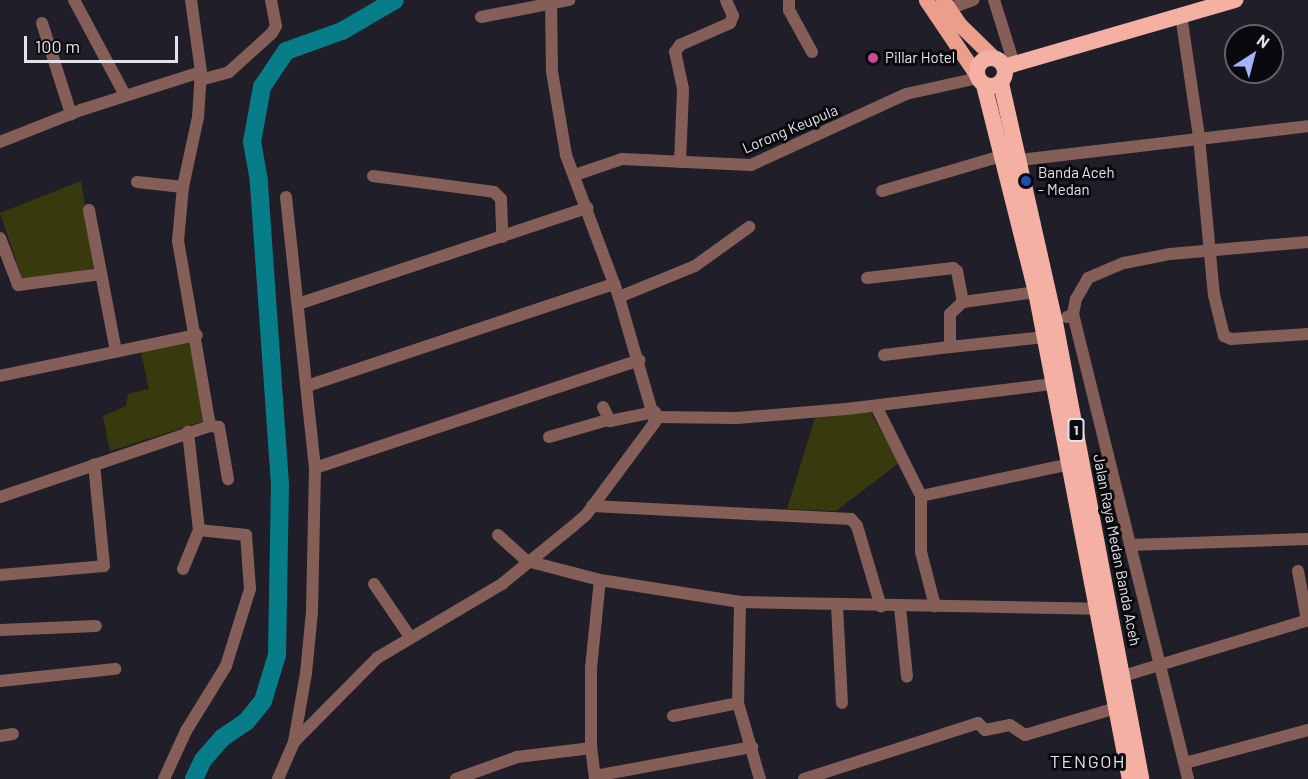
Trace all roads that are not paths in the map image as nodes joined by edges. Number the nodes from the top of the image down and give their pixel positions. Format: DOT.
graph roads {
  1 [pos="74,0"];
  2 [pos="190,0"];
  3 [pos="271,0"];
  4 [pos="569,0"];
  5 [pos="726,0"];
  6 [pos="789,0"];
  7 [pos="926,0"];
  8 [pos="973,0"];
  9 [pos="994,0"];
  10 [pos="1235,0"];
  11 [pos="552,2"];
  12 [pos="945,4"];
  13 [pos="1190,9"];
  14 [pos="481,17"];
  15 [pos="42,23"];
  16 [pos="812,52"];
  17 [pos="1004,63"];
  18 [pos="201,76"];
  19 [pos="979,79"];
  20 [pos="1001,83"];
  21 [pos="125,95"];
  22 [pos="71,114"];
  23 [pos="1308,126"];
  24 [pos="1199,137"];
  25 [pos="0,142"];
  26 [pos="1012,158"];
  27 [pos="681,162"];
  28 [pos="574,175"];
  29 [pos="372,176"];
  30 [pos="137,182"];
  31 [pos="183,187"];
  32 [pos="882,191"];
  33 [pos="286,197"];
  34 [pos="587,208"];
  35 [pos="89,210"];
  36 [pos="749,227"];
  37 [pos="502,237"];
  38 [pos="0,238"];
  39 [pos="1308,242"];
  40 [pos="1212,251"];
  41 [pos="101,273"];
  42 [pos="867,278"];
  43 [pos="614,284"];
  44 [pos="1036,292"];
  45 [pos="619,297"];
  46 [pos="963,302"];
  47 [pos="298,304"];
  48 [pos="1073,314"];
  49 [pos="1048,328"];
  50 [pos="1308,334"];
  51 [pos="197,335"];
  52 [pos="950,347"];
  53 [pos="116,351"];
  54 [pos="884,355"];
  55 [pos="639,360"];
  56 [pos="0,376"];
  57 [pos="1053,384"];
  58 [pos="306,386"];
  59 [pos="876,406"];
  60 [pos="603,407"];
  61 [pos="656,415"];
  62 [pos="608,420"];
  63 [pos="210,426"];
  64 [pos="188,432"];
  65 [pos="549,437"];
  66 [pos="94,464"];
  67 [pos="1070,464"];
  68 [pos="315,468"];
  69 [pos="228,479"];
  70 [pos="921,496"];
  71 [pos="0,497"];
  72 [pos="592,506"];
  73 [pos="199,530"];
  74 [pos="498,535"];
  75 [pos="1308,539"];
  76 [pos="1130,545"];
  77 [pos="527,561"];
  78 [pos="183,569"];
  79 [pos="1298,571"];
  80 [pos="0,574"];
  81 [pos="600,580"];
  82 [pos="374,584"];
  83 [pos="740,602"];
  84 [pos="837,605"];
  85 [pos="935,606"];
  86 [pos="881,607"];
  87 [pos="900,607"];
  88 [pos="1097,609"];
  89 [pos="1307,620"];
  90 [pos="96,626"];
  91 [pos="0,630"];
  92 [pos="410,637"];
  93 [pos="1161,667"];
  94 [pos="115,669"];
  95 [pos="1123,676"];
  96 [pos="906,677"];
  97 [pos="0,681"];
  98 [pos="738,703"];
  99 [pos="842,703"];
  100 [pos="1116,708"];
  101 [pos="673,716"];
  102 [pos="1308,730"];
  103 [pos="294,742"];
  104 [pos="752,747"];
  105 [pos="591,748"];
  106 [pos="1185,763"];
  107 [pos="595,777"];
  108 [pos="164,779"];
  109 [pos="278,779"];
  110 [pos="456,779"];
  111 [pos="760,779"];
  112 [pos="804,779"];
  113 [pos="1130,779"];
  114 [pos="1142,779"];
  115 [pos="1188,779"];
  1 -- 21 [label="street"];
  2 -- 18 [label="street"];
  3 -- 18 [label="street"];
  4 -- 11 [label="street"];
  5 -- 27 [label="street"];
  6 -- 16 [label="street"];
  7 -- 19 [label="main road, 1"];
  8 -- 12 [label="street"];
  9 -- 17 [label="street"];
  10 -- 13 [label="highway"];
  11 -- 14 [label="street"];
  11 -- 28 [label="street"];
  12 -- 17 [label="main road"];
  13 -- 17 [label="highway"];
  13 -- 24 [label="street"];
  15 -- 22 [label="street"];
  17 -- 19 [label="highway"];
  17 -- 20 [label="highway"];
  18 -- 21 [label="street"];
  18 -- 31 [label="street"];
  19 -- 20 [label="highway"];
  19 -- 26 [label="highway, Jalan Raya Medan Banda Aceh / 1"];
  19 -- 27 [label="street, Lorong Keupula"];
  20 -- 26 [label="highway, Jalan Raya Medan Banda Aceh / 1"];
  21 -- 22 [label="street"];
  22 -- 25 [label="street"];
  23 -- 24 [label="street"];
  24 -- 26 [label="street"];
  24 -- 40 [label="street"];
  26 -- 32 [label="street"];
  26 -- 44 [label="highway, Jalan Raya Medan Banda Aceh / 1"];
  26 -- 49 [label="highway, Jalan Raya Medan Banda Aceh / 1"];
  27 -- 28 [label="street, Lorong Keupula"];
  28 -- 34 [label="street"];
  29 -- 37 [label="street"];
  30 -- 31 [label="street"];
  31 -- 51 [label="street"];
  33 -- 47 [label="street"];
  34 -- 37 [label="street"];
  34 -- 43 [label="street"];
  35 -- 41 [label="street"];
  36 -- 45 [label="street"];
  37 -- 47 [label="street"];
  38 -- 41 [label="street"];
  39 -- 40 [label="street"];
  40 -- 48 [label="street"];
  40 -- 50 [label="street"];
  41 -- 53 [label="street"];
  42 -- 46 [label="street"];
  43 -- 45 [label="street"];
  43 -- 58 [label="street"];
  44 -- 46 [label="street"];
  44 -- 49 [label="highway, Jalan Raya Medan Banda Aceh / 1"];
  45 -- 55 [label="street"];
  46 -- 52 [label="street"];
  47 -- 58 [label="street"];
  48 -- 49 [label="street"];
  48 -- 76 [label="street"];
  49 -- 52 [label="street"];
  49 -- 57 [label="highway, Jalan Raya Medan Banda Aceh / 1"];
  49 -- 95 [label="highway, Jalan Raya Medan Banda Aceh / 1"];
  51 -- 53 [label="street"];
  51 -- 63 [label="street"];
  52 -- 54 [label="street"];
  53 -- 56 [label="street"];
  55 -- 61 [label="street"];
  55 -- 68 [label="street"];
  57 -- 59 [label="street"];
  57 -- 67 [label="highway, Jalan Raya Medan Banda Aceh / 1"];
  58 -- 68 [label="street"];
  59 -- 61 [label="street"];
  59 -- 70 [label="street"];
  60 -- 62 [label="street"];
  61 -- 62 [label="street"];
  61 -- 72 [label="street"];
  62 -- 65 [label="street"];
  63 -- 64 [label="street"];
  63 -- 69 [label="street"];
  64 -- 66 [label="street"];
  64 -- 73 [label="street"];
  66 -- 71 [label="street"];
  66 -- 80 [label="street"];
  67 -- 70 [label="street"];
  67 -- 88 [label="highway, Jalan Raya Medan Banda Aceh / 1"];
  68 -- 103 [label="street"];
  70 -- 85 [label="street"];
  72 -- 77 [label="street"];
  72 -- 86 [label="street"];
  73 -- 78 [label="street"];
  73 -- 108 [label="street"];
  74 -- 77 [label="street"];
  75 -- 76 [label="street"];
  76 -- 93 [label="street"];
  77 -- 81 [label="street"];
  77 -- 92 [label="street"];
  79 -- 89 [label="street"];
  81 -- 83 [label="street"];
  81 -- 105 [label="street"];
  82 -- 92 [label="street"];
  83 -- 84 [label="street"];
  83 -- 98 [label="street"];
  84 -- 86 [label="street"];
  84 -- 99 [label="street"];
  85 -- 87 [label="street"];
  85 -- 88 [label="street"];
  86 -- 87 [label="street"];
  87 -- 96 [label="street"];
  88 -- 100 [label="highway, Jalan Raya Medan Banda Aceh / 1"];
  89 -- 93 [label="street"];
  90 -- 91 [label="street"];
  92 -- 103 [label="street"];
  93 -- 95 [label="street"];
  93 -- 106 [label="street"];
  94 -- 97 [label="street"];
  95 -- 114 [label="highway, Jalan Raya Medan Banda Aceh / 1"];
  98 -- 101 [label="street"];
  98 -- 104 [label="street"];
  100 -- 112 [label="street"];
  100 -- 113 [label="highway, Jalan Raya Medan Banda Aceh / 1"];
  102 -- 106 [label="street"];
  103 -- 109 [label="street"];
  104 -- 107 [label="street"];
  104 -- 111 [label="street"];
  105 -- 107 [label="street"];
  105 -- 110 [label="street"];
  106 -- 115 [label="street"];
}
